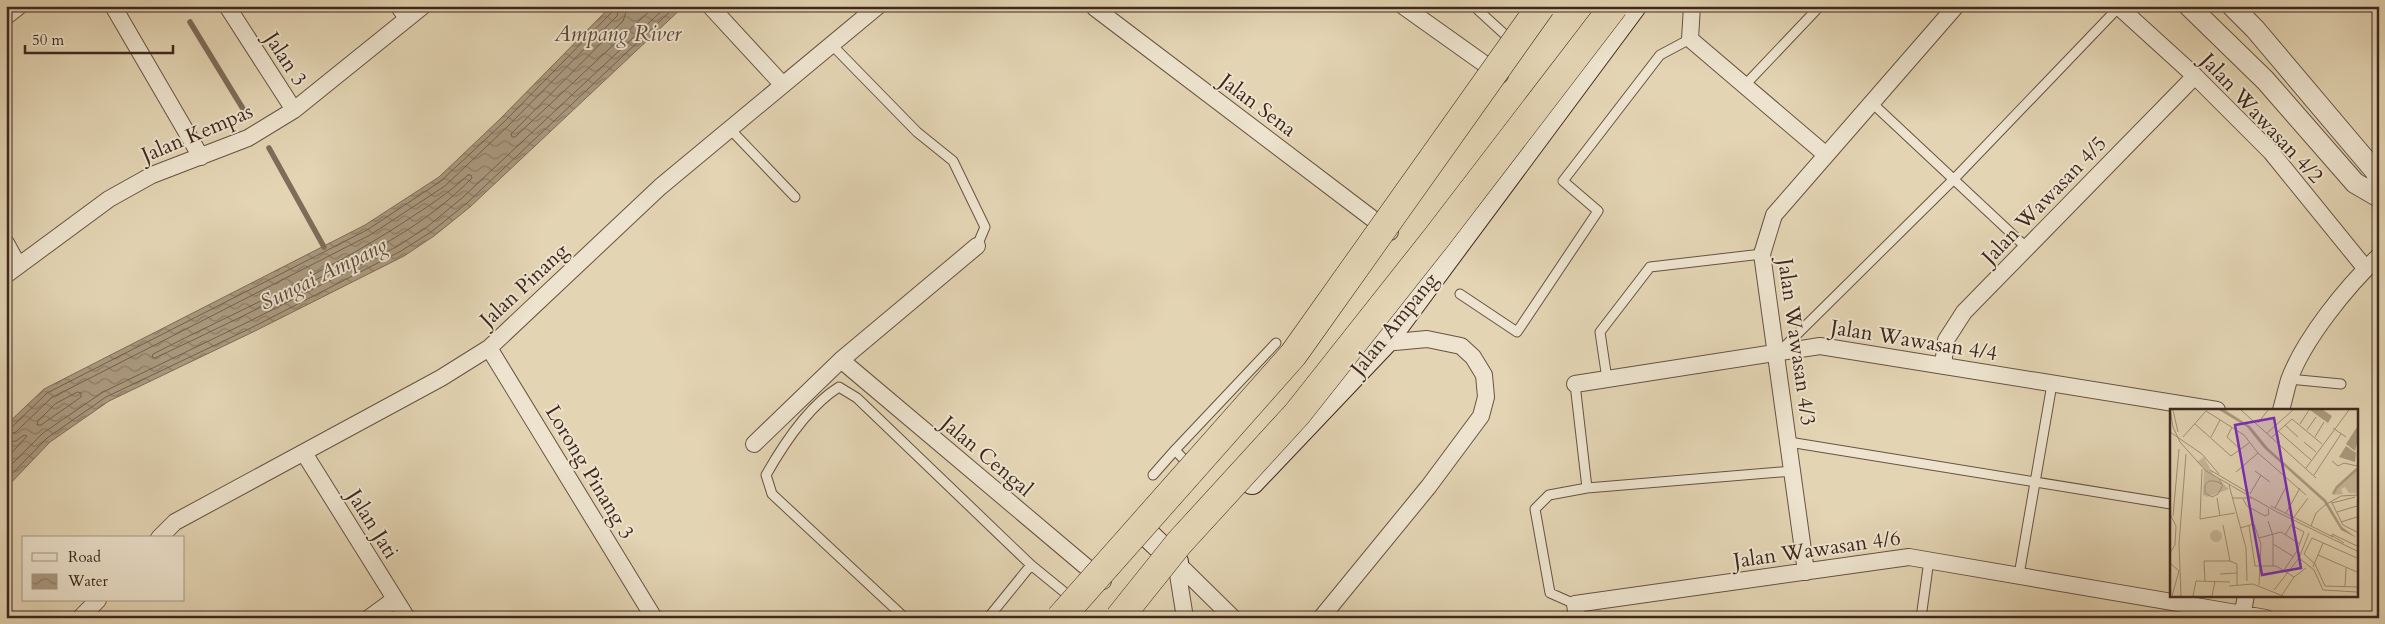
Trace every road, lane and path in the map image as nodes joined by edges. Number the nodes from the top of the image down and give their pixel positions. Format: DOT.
graph roads {
  1 [pos="25,6"];
  2 [pos="113,6"];
  3 [pos="227,6"];
  4 [pos="394,6"];
  5 [pos="423,6"];
  6 [pos="710,6"];
  7 [pos="878,6"];
  8 [pos="1403,6"];
  9 [pos="1480,6"];
  10 [pos="1541,6"];
  11 [pos="1550,6"];
  12 [pos="1614,6"];
  13 [pos="1634,6"];
  14 [pos="1692,6"];
  15 [pos="1820,6"];
  16 [pos="1956,6"];
  17 [pos="2118,6"];
  18 [pos="2189,6"];
  19 [pos="2231,6"];
  20 [pos="2252,6"];
  21 [pos="1095,8"];
  22 [pos="6,21"];
  23 [pos="405,21"];
  24 [pos="2255,29"];
  25 [pos="1690,39"];
  26 [pos="831,44"];
  27 [pos="1521,49"];
  28 [pos="2195,76"];
  29 [pos="1502,77"];
  30 [pos="2265,80"];
  31 [pos="782,84"];
  32 [pos="1745,85"];
  33 [pos="1871,102"];
  34 [pos="294,110"];
  35 [pos="729,128"];
  36 [pos="1825,154"];
  37 [pos="201,157"];
  38 [pos="1954,179"];
  39 [pos="2379,180"];
  40 [pos="2379,197"];
  41 [pos="795,198"];
  42 [pos="1394,235"];
  43 [pos="6,243"];
  44 [pos="977,246"];
  45 [pos="2027,248"];
  46 [pos="1762,254"];
  47 [pos="2379,256"];
  48 [pos="2366,269"];
  49 [pos="12,270"];
  50 [pos="1460,294"];
  51 [pos="1276,343"];
  52 [pos="1384,343"];
  53 [pos="489,348"];
  54 [pos="1778,354"];
  55 [pos="841,360"];
  56 [pos="1943,366"];
  57 [pos="1607,379"];
  58 [pos="2290,379"];
  59 [pos="1575,384"];
  60 [pos="2052,384"];
  61 [pos="2340,384"];
  62 [pos="2211,409"];
  63 [pos="2281,409"];
  64 [pos="1789,442"];
  65 [pos="754,444"];
  66 [pos="1175,450"];
  67 [pos="304,453"];
  68 [pos="1793,471"];
  69 [pos="1153,474"];
  70 [pos="1200,477"];
  71 [pos="2035,481"];
  72 [pos="1587,488"];
  73 [pos="2170,504"];
  74 [pos="161,536"];
  75 [pos="1149,536"];
  76 [pos="1929,560"];
  77 [pos="1176,562"];
  78 [pos="1031,565"];
  79 [pos="1806,572"];
  80 [pos="2020,575"];
  81 [pos="1106,584"];
  82 [pos="2246,596"];
  83 [pos="395,599"];
  84 [pos="96,602"];
  85 [pos="1576,611"];
  86 [pos="1074,615"];
  87 [pos="2242,616"];
  88 [pos="80,618"];
  89 [pos="369,618"];
  90 [pos="407,618"];
  91 [pos="654,618"];
  92 [pos="905,618"];
  93 [pos="988,618"];
  94 [pos="1119,618"];
  95 [pos="1126,618"];
  96 [pos="1185,618"];
  97 [pos="1233,618"];
  98 [pos="1321,618"];
  99 [pos="1921,618"];
  100 [pos="2266,618"];
  1 -- 22 [label="lane"];
  2 -- 37 [label="street"];
  3 -- 34 [label="street, Jalan 3"];
  4 -- 23 [label="lane"];
  5 -- 23 [label="street, Jalan Kempas"];
  6 -- 31 [label="street"];
  7 -- 26 [label="street, Jalan Pinang"];
  8 -- 29 [label="street"];
  9 -- 27 [label="lane"];
  10 -- 86 [label="highway, bridge"];
  11 -- 27 [label="main road"];
  12 -- 94 [label="highway, bridge"];
  13 -- 52 [label="main road, Jalan Ampang"];
  14 -- 25 [label="street"];
  15 -- 32 [label="lane"];
  16 -- 33 [label="street, Jalan Wawasan 4/3"];
  17 -- 28 [label="street, Jalan Wawasan 4/2"];
  17 -- 38 [label="lane"];
  18 -- 30 [label="street"];
  19 -- 24 [label="street"];
  19 -- 30 [label="street"];
  20 -- 24 [label="street"];
  21 -- 42 [label="street, Jalan Sena"];
  23 -- 34 [label="street, Jalan Kempas"];
  24 -- 39 [label="street"];
  25 -- 32 [label="street"];
  25 -- 50 [label="lane"];
  26 -- 31 [label="street, Jalan Pinang"];
  26 -- 44 [label="lane"];
  27 -- 29 [label="main road"];
  28 -- 45 [label="street, Jalan Wawasan 4/5"];
  28 -- 48 [label="street, Jalan Wawasan 4/2"];
  29 -- 42 [label="main road"];
  30 -- 40 [label="street"];
  31 -- 35 [label="street, Jalan Pinang"];
  32 -- 36 [label="street"];
  33 -- 36 [label="street, Jalan Wawasan 4/3"];
  33 -- 38 [label="lane"];
  34 -- 37 [label="street, Jalan Kempas"];
  35 -- 41 [label="lane"];
  35 -- 53 [label="street, Jalan Pinang"];
  36 -- 46 [label="street, Jalan Wawasan 4/3"];
  37 -- 49 [label="street, Jalan Kempas"];
  38 -- 45 [label="lane"];
  38 -- 54 [label="lane"];
  42 -- 70 [label="main road"];
  43 -- 49 [label="street"];
  44 -- 55 [label="street"];
  45 -- 56 [label="street, Jalan Wawasan 4/5"];
  46 -- 54 [label="street, Jalan Wawasan 4/3"];
  46 -- 57 [label="lane"];
  47 -- 48 [label="street"];
  48 -- 58 [label="street"];
  51 -- 66 [label="lane"];
  52 -- 77 [label="main road, Jalan Ampang"];
  52 -- 98 [label="street"];
  53 -- 67 [label="street, Jalan Pinang"];
  53 -- 91 [label="street, Lorong Pinang 3"];
  54 -- 56 [label="street, Jalan Wawasan 4/4"];
  54 -- 57 [label="street, Jalan Wawasan 4/4"];
  54 -- 64 [label="street, Jalan Wawasan 4/3"];
  55 -- 65 [label="street"];
  55 -- 81 [label="street, Jalan Cengal"];
  56 -- 60 [label="street, Jalan Wawasan 4/4"];
  57 -- 59 [label="street, Jalan Wawasan 4/4"];
  58 -- 61 [label="lane"];
  58 -- 63 [label="street"];
  59 -- 72 [label="lane"];
  60 -- 62 [label="street, Jalan Wawasan 4/4"];
  60 -- 71 [label="lane"];
  64 -- 68 [label="street, Jalan Wawasan 4/3"];
  64 -- 71 [label="lane"];
  66 -- 69 [label="lane"];
  66 -- 70 [label="lane"];
  67 -- 74 [label="street, Jalan Pinang"];
  67 -- 83 [label="street, Jalan Jati"];
  68 -- 72 [label="lane"];
  68 -- 79 [label="street, Jalan Wawasan 4/3"];
  70 -- 75 [label="main road"];
  71 -- 73 [label="lane"];
  71 -- 80 [label="lane"];
  72 -- 85 [label="lane"];
  75 -- 77 [label="main road"];
  75 -- 81 [label="main road"];
  76 -- 79 [label="street, Jalan Wawasan 4/6"];
  76 -- 80 [label="street, Jalan Wawasan 4/6"];
  76 -- 99 [label="lane"];
  77 -- 95 [label="main road, Jalan Ampang"];
  77 -- 96 [label="street"];
  77 -- 97 [label="street"];
  78 -- 86 [label="lane"];
  78 -- 92 [label="lane"];
  78 -- 93 [label="lane"];
  79 -- 85 [label="street, Jalan Wawasan 4/6"];
  80 -- 87 [label="street, Jalan Wawasan 4/6"];
  81 -- 86 [label="main road"];
  82 -- 87 [label="street"];
  83 -- 89 [label="street"];
  83 -- 90 [label="street, Jalan Jati"];
  84 -- 88 [label="street"];
  87 -- 100 [label="street, Jalan Wawasan 4/6"];
}
